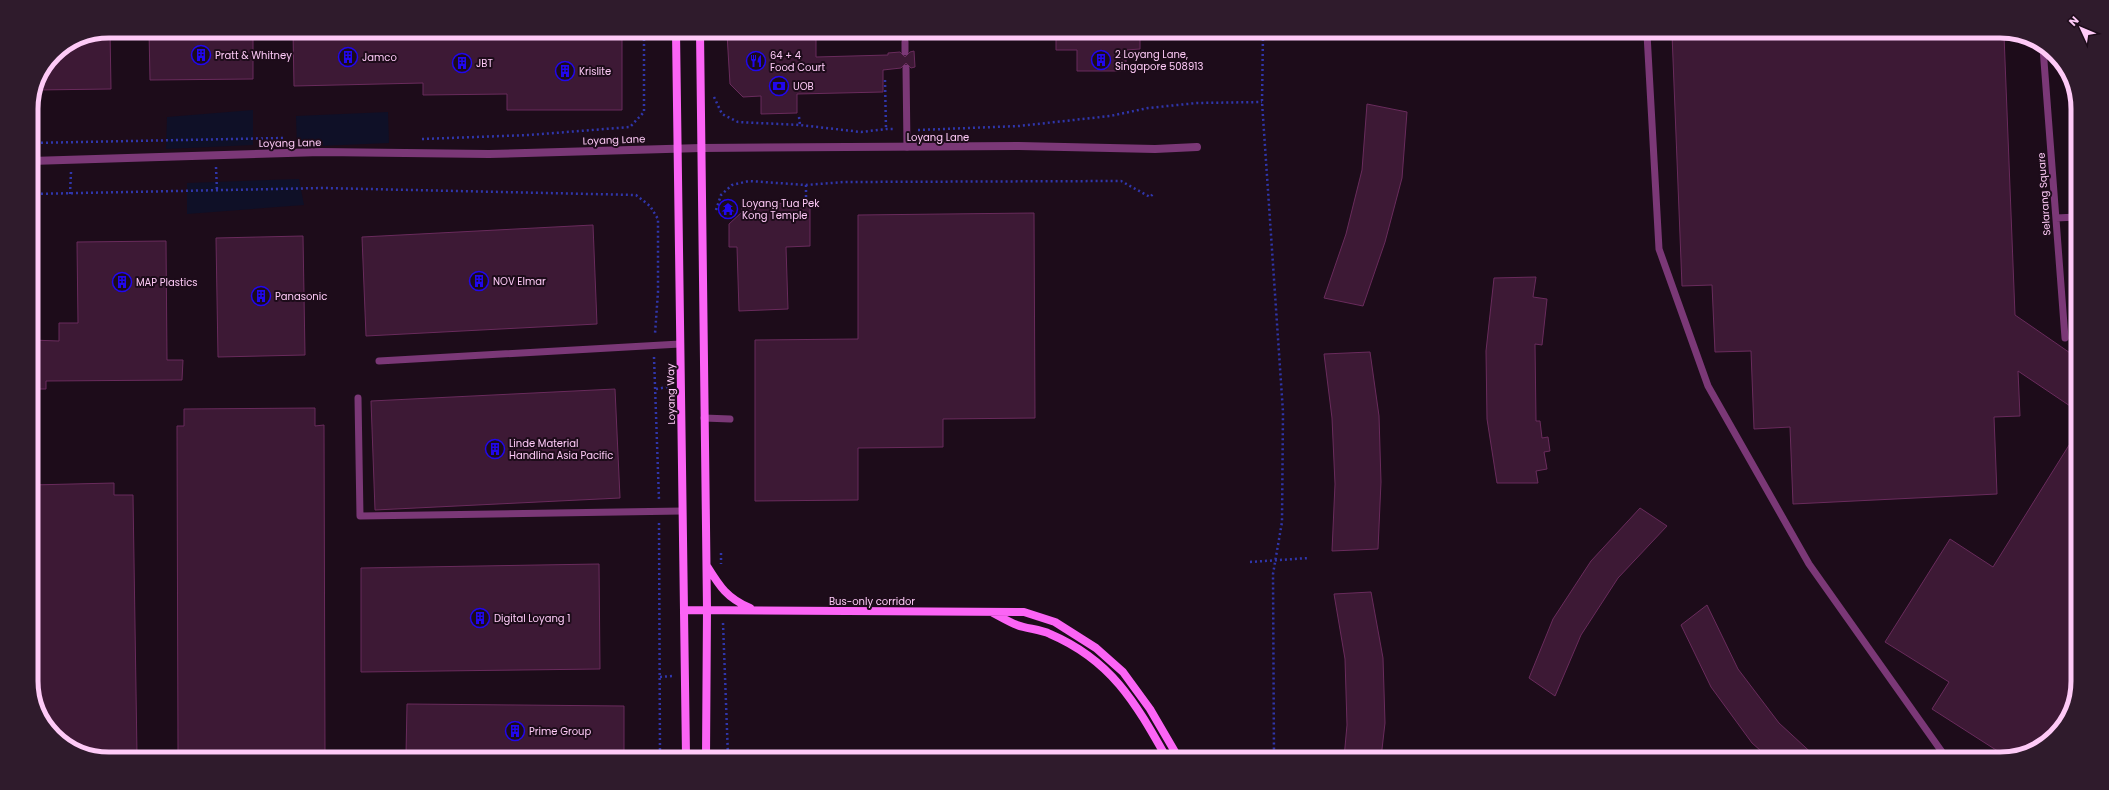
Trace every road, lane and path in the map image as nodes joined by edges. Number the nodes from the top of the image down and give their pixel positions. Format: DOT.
graph roads {
  1 [pos="644,38"];
  2 [pos="676,38"];
  3 [pos="700,38"];
  4 [pos="1263,38"];
  5 [pos="1647,38"];
  6 [pos="905,42"];
  7 [pos="905,52"];
  8 [pos="2043,53"];
  9 [pos="906,68"];
  10 [pos="885,80"];
  11 [pos="1262,102"];
  12 [pos="722,114"];
  13 [pos="799,117"];
  14 [pos="800,125"];
  15 [pos="886,128"];
  16 [pos="907,130"];
  17 [pos="291,138"];
  18 [pos="421,139"];
  19 [pos="38,143"];
  20 [pos="908,147"];
  21 [pos="1197,147"];
  22 [pos="701,148"];
  23 [pos="678,149"];
  24 [pos="215,156"];
  25 [pos="71,160"];
  26 [pos="38,161"];
  27 [pos="806,184"];
  28 [pos="216,191"];
  29 [pos="1154,193"];
  30 [pos="38,194"];
  31 [pos="70,194"];
  32 [pos="806,198"];
  33 [pos="715,214"];
  34 [pos="2071,217"];
  35 [pos="2056,218"];
  36 [pos="2065,338"];
  37 [pos="680,344"];
  38 [pos="654,346"];
  39 [pos="379,361"];
  40 [pos="358,398"];
  41 [pos="704,418"];
  42 [pos="730,419"];
  43 [pos="682,511"];
  44 [pos="659,512"];
  45 [pos="1309,558"];
  46 [pos="1274,560"];
  47 [pos="1250,562"];
  48 [pos="706,565"];
  49 [pos="684,610"];
  50 [pos="707,610"];
  51 [pos="753,610"];
  52 [pos="991,611"];
  53 [pos="660,752"];
  54 [pos="686,752"];
  55 [pos="706,752"];
  56 [pos="1163,752"];
  57 [pos="1175,752"];
  58 [pos="1274,752"];
  59 [pos="1942,752"];
  1 -- 18 [label="path"];
  2 -- 23 [label="main road, Loyang Way"];
  3 -- 22 [label="main road"];
  4 -- 11 [label="path"];
  5 -- 59 [label="lane"];
  6 -- 7 [label="lane"];
  8 -- 35 [label="lane, Selarang Square"];
  9 -- 16 [label="lane"];
  10 -- 15 [label="path"];
  11 -- 16 [label="path"];
  11 -- 46 [label="path"];
  12 -- 14 [label="path"];
  13 -- 14 [label="path"];
  14 -- 15 [label="path"];
  15 -- 16 [label="path"];
  16 -- 20 [label="lane"];
  17 -- 19 [label="path"];
  20 -- 21 [label="street, Loyang Lane"];
  20 -- 22 [label="street, Loyang Lane"];
  22 -- 23 [label="street, Loyang Lane"];
  22 -- 41 [label="main road"];
  23 -- 24 [label="street, Loyang Lane"];
  23 -- 37 [label="main road, Loyang Way"];
  24 -- 25 [label="street, Loyang Lane"];
  24 -- 28 [label="path"];
  25 -- 26 [label="street, Loyang Lane"];
  25 -- 31 [label="path"];
  27 -- 29 [label="path"];
  27 -- 32 [label="path"];
  27 -- 33 [label="path"];
  28 -- 31 [label="path"];
  28 -- 38 [label="path"];
  30 -- 31 [label="path"];
  34 -- 35 [label="lane"];
  35 -- 36 [label="lane, Selarang Square"];
  37 -- 38 [label="lane"];
  37 -- 43 [label="main road, Loyang Way"];
  38 -- 39 [label="lane"];
  38 -- 44 [label="path"];
  40 -- 44 [label="lane"];
  41 -- 42 [label="lane"];
  41 -- 48 [label="main road"];
  43 -- 44 [label="lane"];
  43 -- 49 [label="main road, Loyang Way"];
  44 -- 53 [label="path"];
  45 -- 46 [label="path"];
  46 -- 47 [label="path"];
  46 -- 58 [label="path"];
  48 -- 50 [label="main road"];
  48 -- 51 [label="main road"];
  49 -- 50 [label="main road, Bus-only corridor"];
  49 -- 54 [label="main road, Loyang Way"];
  50 -- 51 [label="main road, Bus-only corridor"];
  50 -- 55 [label="main road"];
  51 -- 52 [label="main road, Bus-only corridor"];
  52 -- 56 [label="main road, Bus-only corridor"];
  52 -- 57 [label="main road, Bus-only corridor"];
}
